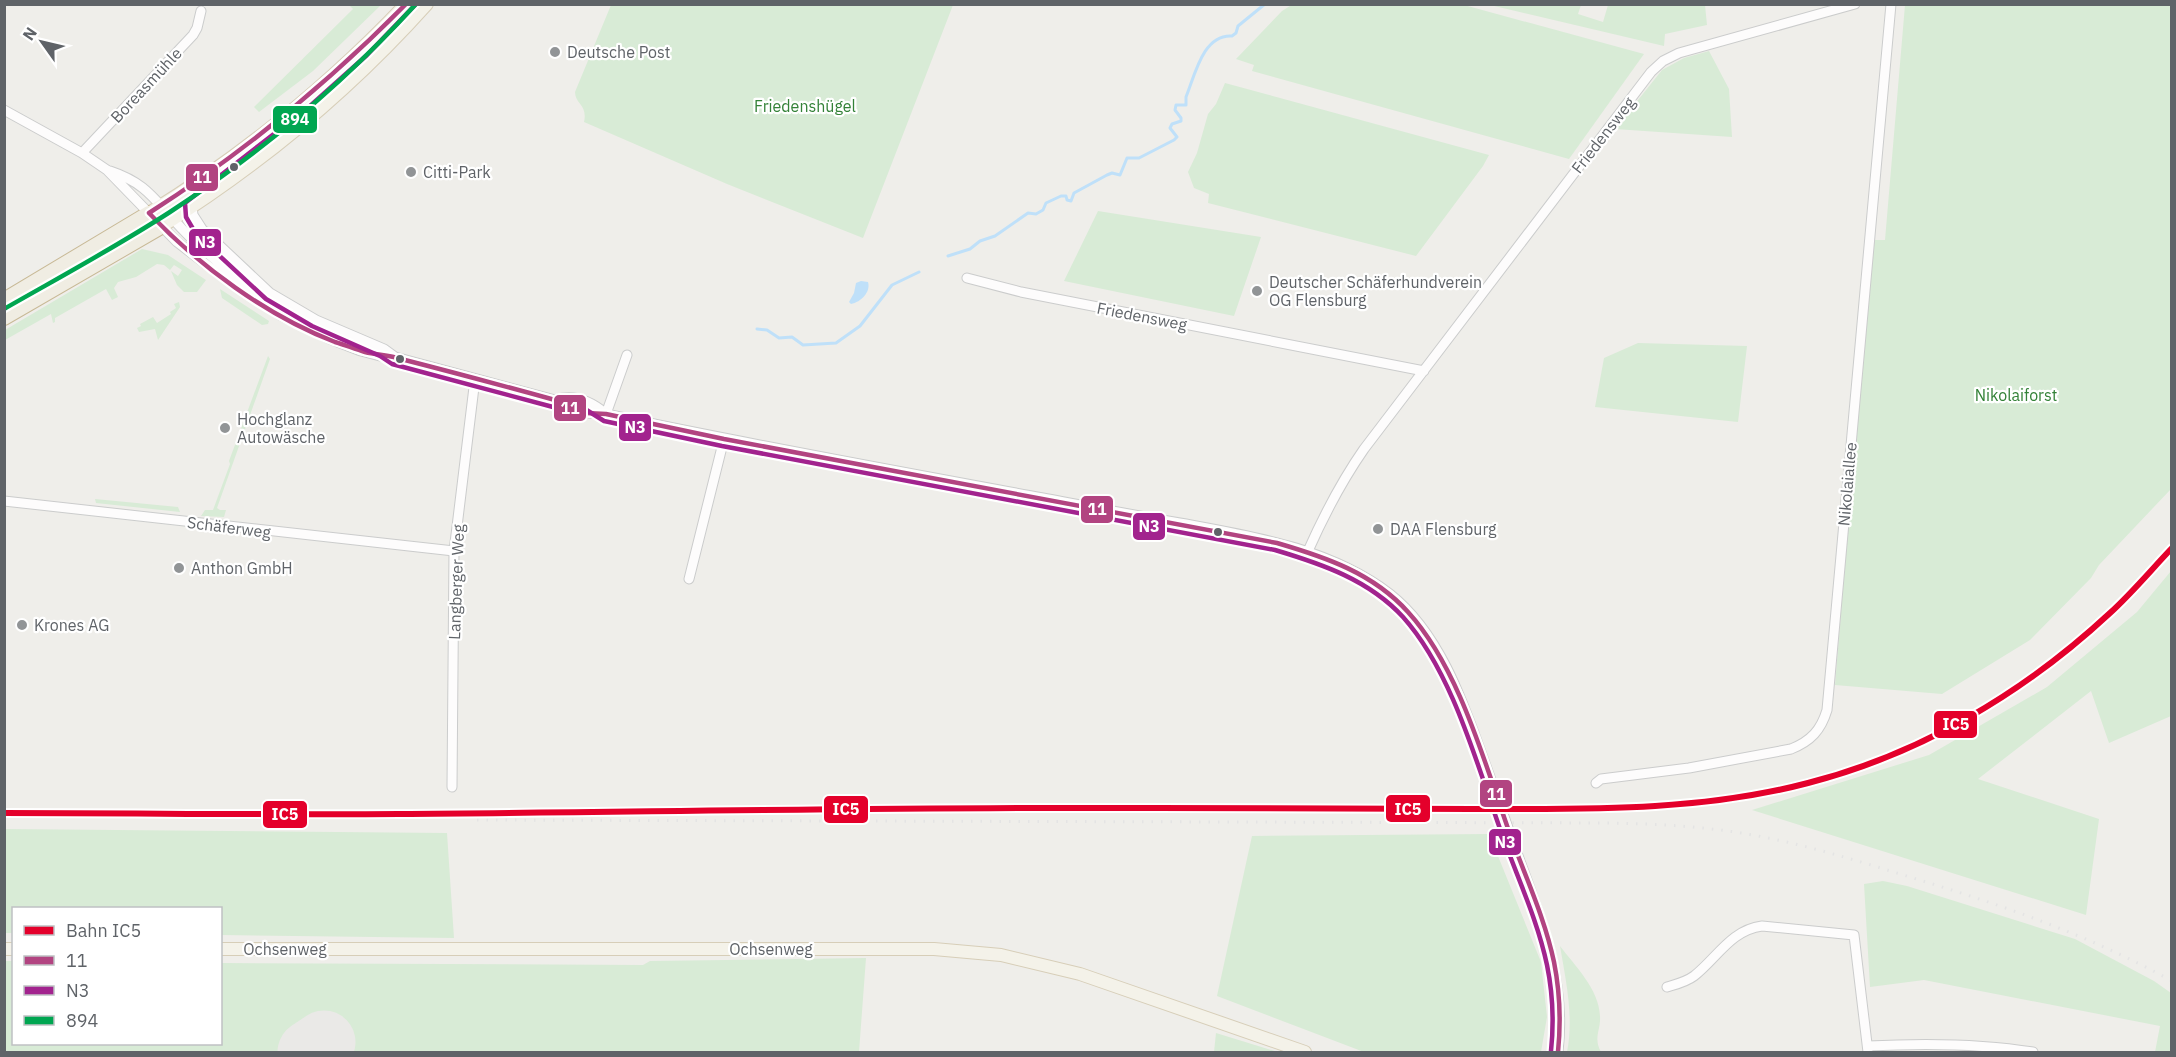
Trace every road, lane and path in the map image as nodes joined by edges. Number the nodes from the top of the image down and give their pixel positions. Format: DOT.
graph roads {
  1 [pos="405,4"];
  2 [pos="427,4"];
  3 [pos="1855,4"];
  4 [pos="1891,4"];
  5 [pos="201,11"];
  6 [pos="4,110"];
  7 [pos="82,153"];
  8 [pos="107,170"];
  9 [pos="162,205"];
  10 [pos="192,206"];
  11 [pos="149,213"];
  12 [pos="173,219"];
  13 [pos="160,226"];
  14 [pos="967,278"];
  15 [pos="270,292"];
  16 [pos="4,300"];
  17 [pos="4,318"];
  18 [pos="627,354"];
  19 [pos="394,357"];
  20 [pos="1424,371"];
  21 [pos="475,379"];
  22 [pos="606,414"];
  23 [pos="724,439"];
  24 [pos="4,501"];
  25 [pos="454,551"];
  26 [pos="1308,551"];
  27 [pos="689,579"];
  28 [pos="1596,783"];
  29 [pos="452,787"];
  30 [pos="222,949"];
  31 [pos="1668,987"];
  32 [pos="1868,1049"];
  33 [pos="1305,1053"];
  34 [pos="1558,1053"];
  35 [pos="2033,1053"];
  1 -- 9 [label="main road"];
  2 -- 10 [label="main road"];
  3 -- 20 [label="street, Friedensweg"];
  4 -- 28 [label="street, Nikolaiallee"];
  5 -- 7 [label="street, Boreasmühle"];
  6 -- 7 [label="street"];
  7 -- 8 [label="street"];
  8 -- 9 [label="street"];
  8 -- 11 [label="street"];
  9 -- 11 [label="main road"];
  9 -- 12 [label="street"];
  10 -- 12 [label="main road"];
  10 -- 15 [label="street"];
  11 -- 13 [label="street"];
  11 -- 16 [label="highway"];
  12 -- 13 [label="main road"];
  12 -- 15 [label="street"];
  13 -- 17 [label="highway"];
  13 -- 19 [label="street"];
  14 -- 20 [label="street, Friedensweg"];
  15 -- 19 [label="street"];
  18 -- 22 [label="street"];
  19 -- 21 [label="street"];
  20 -- 26 [label="street, Friedensweg"];
  21 -- 22 [label="street"];
  21 -- 25 [label="street, Langberger Weg"];
  22 -- 23 [label="street"];
  23 -- 26 [label="street"];
  23 -- 27 [label="street"];
  24 -- 25 [label="street, Schäferweg"];
  25 -- 29 [label="street, Langberger Weg"];
  26 -- 34 [label="street, bridge"];
  30 -- 33 [label="main road, Ochsenweg"];
  31 -- 32 [label="street"];
  32 -- 35 [label="street"];
}
